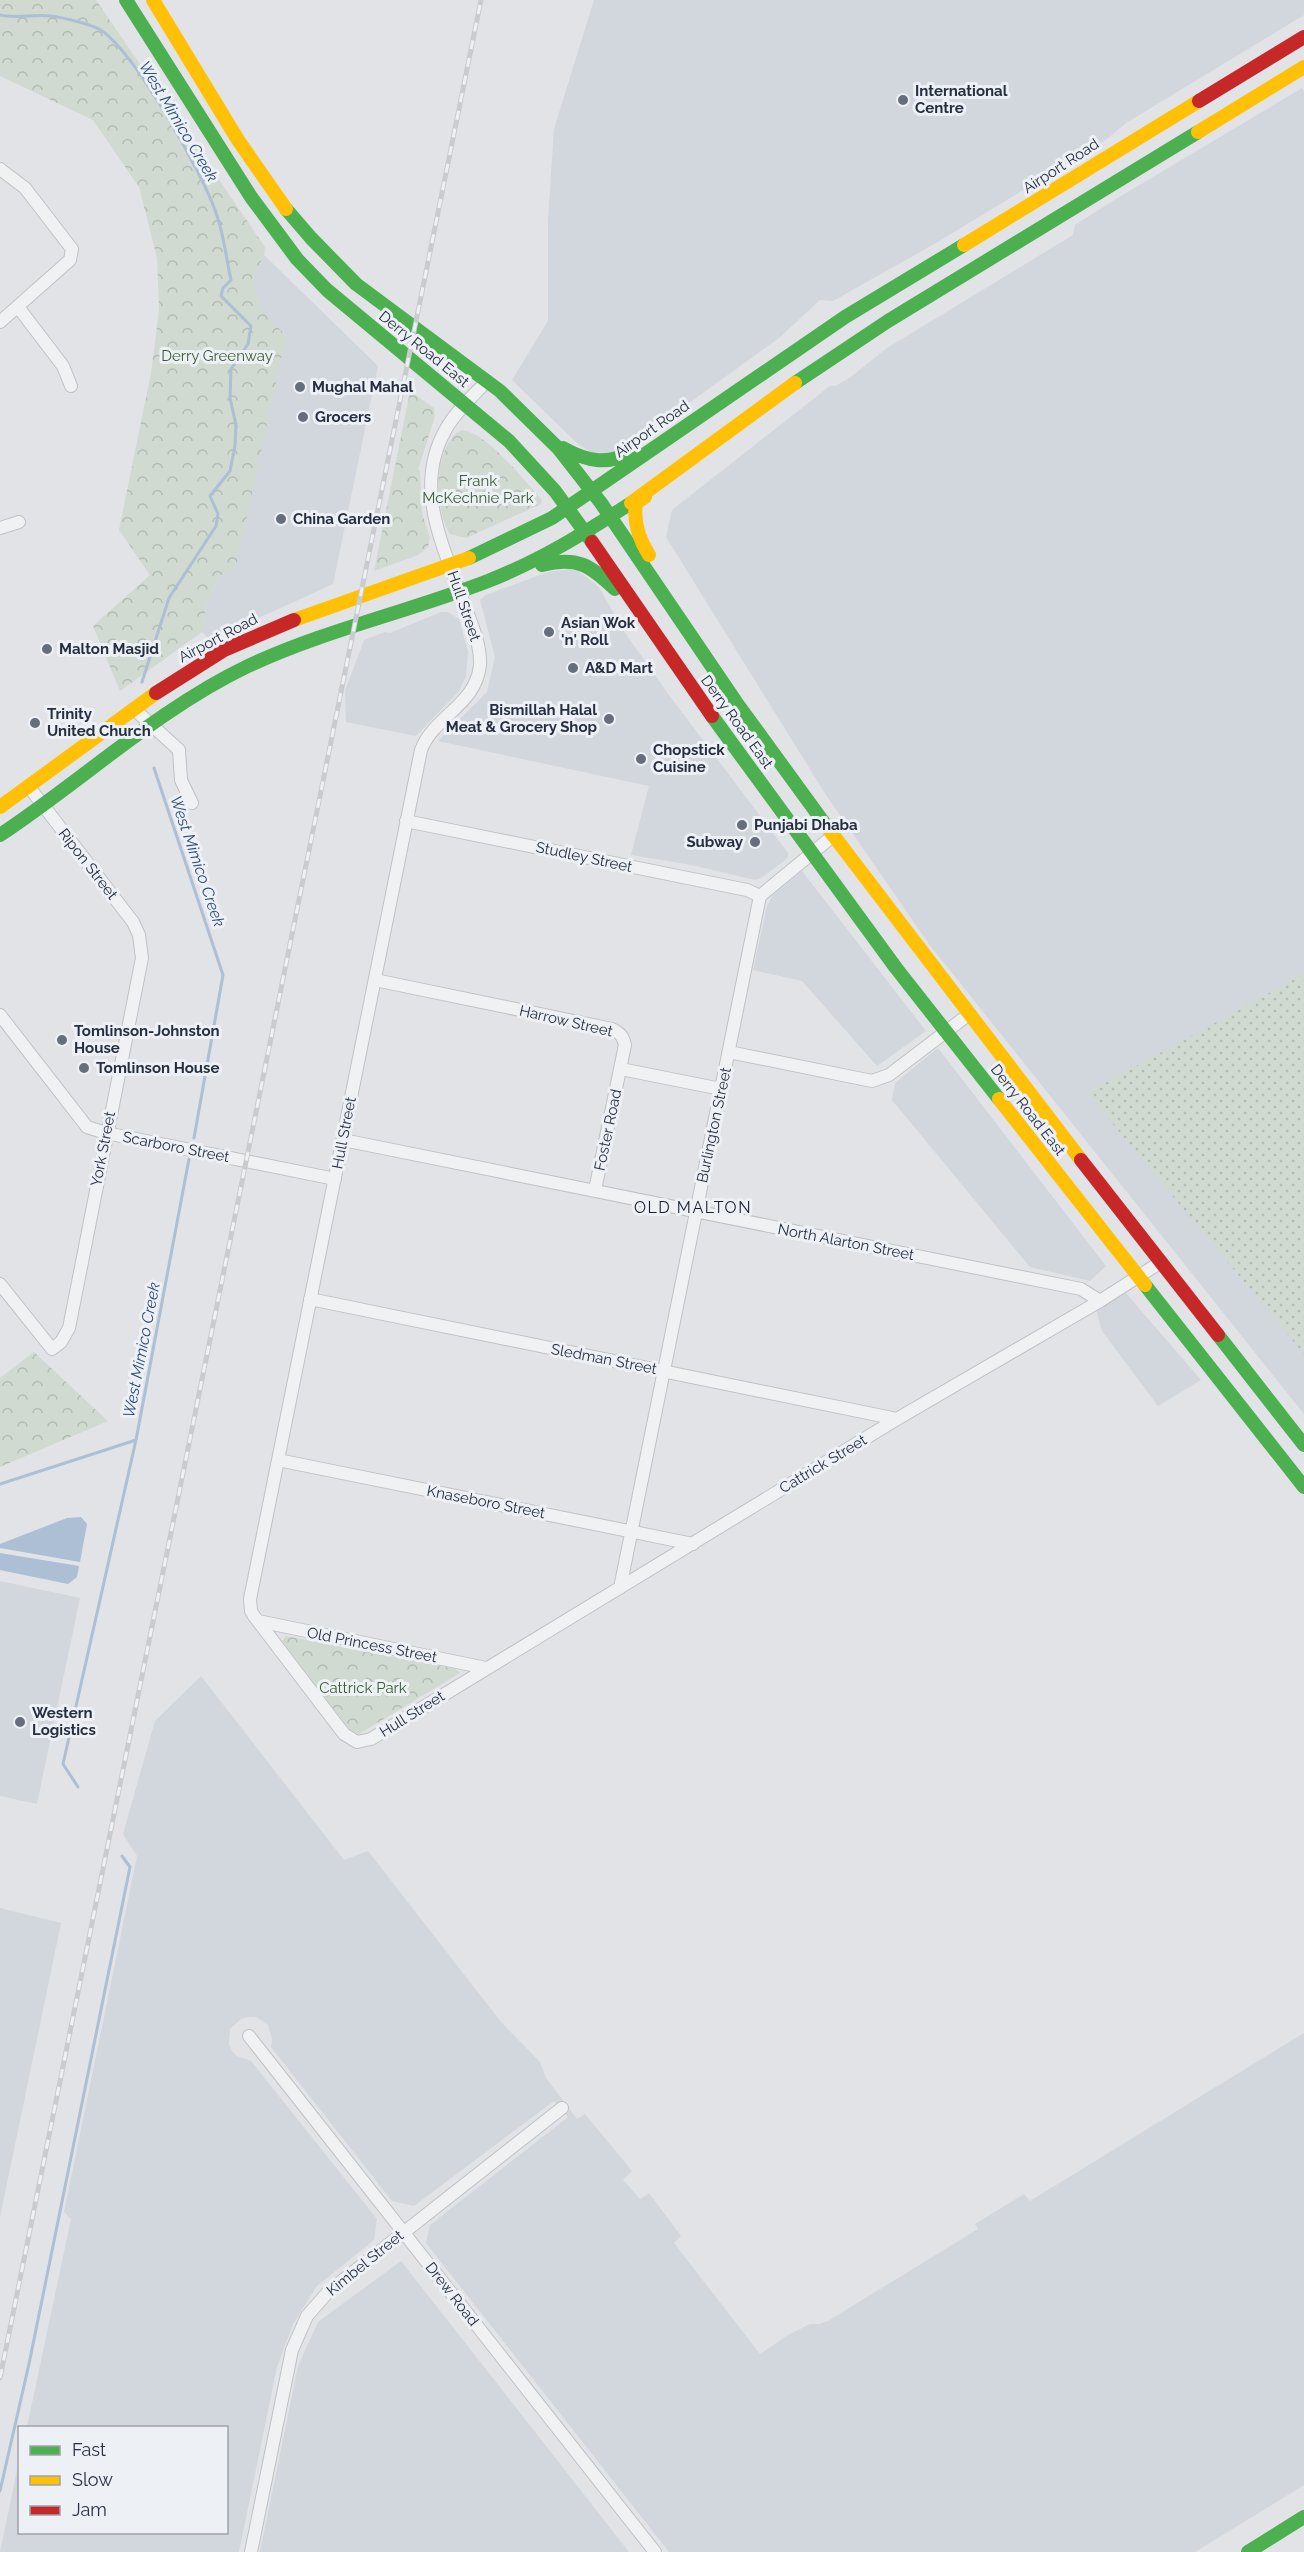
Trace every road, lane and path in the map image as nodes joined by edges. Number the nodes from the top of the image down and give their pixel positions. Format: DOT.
graph roads {
  1 [pos="126,0"];
  2 [pos="153,0"];
  3 [pos="1304,37"];
  4 [pos="1304,67"];
  5 [pos="0,169"];
  6 [pos="18,307"];
  7 [pos="0,322"];
  8 [pos="487,381"];
  9 [pos="71,386"];
  10 [pos="465,404"];
  11 [pos="685,425"];
  12 [pos="538,427"];
  13 [pos="703,450"];
  14 [pos="592,491"];
  15 [pos="567,508"];
  16 [pos="611,516"];
  17 [pos="19,522"];
  18 [pos="0,528"];
  19 [pos="585,532"];
  20 [pos="450,565"];
  21 [pos="523,565"];
  22 [pos="459,590"];
  23 [pos="630,595"];
  24 [pos="665,597"];
  25 [pos="134,709"];
  26 [pos="153,726"];
  27 [pos="29,787"];
  28 [pos="192,803"];
  29 [pos="0,807"];
  30 [pos="44,807"];
  31 [pos="406,821"];
  32 [pos="0,835"];
  33 [pos="834,835"];
  34 [pos="812,853"];
  35 [pos="760,896"];
  36 [pos="141,944"];
  37 [pos="375,980"];
  38 [pos="0,1015"];
  39 [pos="968,1015"];
  40 [pos="946,1032"];
  41 [pos="729,1052"];
  42 [pos="621,1069"];
  43 [pos="721,1089"];
  44 [pos="106,1133"];
  45 [pos="343,1140"];
  46 [pos="335,1179"];
  47 [pos="595,1190"];
  48 [pos="696,1212"];
  49 [pos="1161,1262"];
  50 [pos="1137,1276"];
  51 [pos="0,1284"];
  52 [pos="310,1299"];
  53 [pos="1100,1301"];
  54 [pos="1221,1338"];
  55 [pos="1200,1354"];
  56 [pos="665,1371"];
  57 [pos="897,1419"];
  58 [pos="1304,1445"];
  59 [pos="278,1460"];
  60 [pos="1304,1487"];
  61 [pos="632,1531"];
  62 [pos="693,1544"];
  63 [pos="620,1588"];
  64 [pos="258,1622"];
  65 [pos="486,1668"];
  66 [pos="249,2036"];
  67 [pos="562,2108"];
  68 [pos="404,2232"];
  69 [pos="1304,2517"];
  70 [pos="252,2552"];
  71 [pos="655,2552"];
  72 [pos="1248,2552"];
  1 -- 10 [label="main road, Derry Road East"];
  2 -- 8 [label="main road, Derry Road East"];
  3 -- 11 [label="main road, Airport Road"];
  4 -- 13 [label="main road"];
  5 -- 6 [label="street"];
  6 -- 7 [label="street"];
  6 -- 9 [label="street"];
  8 -- 10 [label="street, Hull Street"];
  8 -- 12 [label="main road, Derry Road East"];
  10 -- 15 [label="main road, Derry Road East"];
  10 -- 20 [label="street, Hull Street"];
  11 -- 12 [label="main road"];
  11 -- 14 [label="main road, Airport Road"];
  12 -- 14 [label="main road, Derry Road East"];
  13 -- 16 [label="main road"];
  13 -- 24 [label="main road"];
  14 -- 15 [label="main road, Airport Road"];
  14 -- 16 [label="main road, Derry Road East"];
  15 -- 19 [label="main road, Derry Road East"];
  15 -- 20 [label="main road, Airport Road"];
  16 -- 19 [label="main road"];
  16 -- 24 [label="main road, Derry Road East"];
  17 -- 18 [label="street"];
  19 -- 21 [label="main road"];
  19 -- 23 [label="main road, Derry Road East"];
  20 -- 22 [label="street, Hull Street"];
  20 -- 25 [label="main road, Airport Road"];
  21 -- 22 [label="main road"];
  21 -- 23 [label="main road"];
  22 -- 26 [label="main road"];
  22 -- 31 [label="street, Hull Street"];
  23 -- 34 [label="main road, Derry Road East"];
  24 -- 33 [label="main road, Derry Road East"];
  25 -- 26 [label="street"];
  25 -- 27 [label="main road, Airport Road"];
  26 -- 28 [label="street"];
  26 -- 30 [label="main road"];
  27 -- 29 [label="main road, Airport Road"];
  27 -- 30 [label="street, Ripon Street"];
  30 -- 32 [label="main road"];
  30 -- 36 [label="street, Ripon Street"];
  31 -- 35 [label="street, Studley Street"];
  31 -- 37 [label="street, Hull Street"];
  33 -- 34 [label="street"];
  33 -- 39 [label="main road, Derry Road East"];
  34 -- 35 [label="street"];
  34 -- 40 [label="main road, Derry Road East"];
  35 -- 41 [label="street, Burlington Street"];
  36 -- 44 [label="street, York Street"];
  37 -- 42 [label="street, Harrow Street"];
  37 -- 45 [label="street, Hull Street"];
  38 -- 44 [label="street, Scarboro Street"];
  39 -- 40 [label="street"];
  39 -- 49 [label="main road, Derry Road East"];
  40 -- 41 [label="street"];
  40 -- 50 [label="main road, Derry Road East"];
  41 -- 43 [label="street, Burlington Street"];
  42 -- 43 [label="street"];
  42 -- 47 [label="street, Foster Road"];
  43 -- 48 [label="street, Burlington Street"];
  44 -- 46 [label="street, Scarboro Street"];
  44 -- 51 [label="street, York Street"];
  45 -- 46 [label="street, Hull Street"];
  45 -- 47 [label="street, North Alarton Street"];
  46 -- 52 [label="street, Hull Street"];
  47 -- 48 [label="street, North Alarton Street"];
  48 -- 53 [label="street, North Alarton Street"];
  48 -- 56 [label="street, Burlington Street"];
  49 -- 50 [label="street, Cattrick Street"];
  49 -- 54 [label="main road, Derry Road East"];
  50 -- 53 [label="street, Cattrick Street"];
  50 -- 55 [label="main road, Derry Road East"];
  52 -- 56 [label="street, Sledman Street"];
  52 -- 59 [label="street, Hull Street"];
  53 -- 57 [label="street, Cattrick Street"];
  54 -- 55 [label="main road"];
  54 -- 58 [label="main road, Derry Road East"];
  55 -- 60 [label="main road, Derry Road East"];
  56 -- 57 [label="street, Sledman Street"];
  56 -- 61 [label="street, Burlington Street"];
  57 -- 62 [label="street, Cattrick Street"];
  59 -- 61 [label="street, Knaseboro Street"];
  59 -- 64 [label="street, Hull Street"];
  61 -- 62 [label="street, Knaseboro Street"];
  61 -- 63 [label="street, Burlington Street"];
  62 -- 63 [label="street, Cattrick Street"];
  63 -- 65 [label="street, Cattrick Street"];
  64 -- 65 [label="street, Old Princess Street"];
  64 -- 65 [label="street, Hull Street"];
  66 -- 68 [label="street, Drew Road"];
  67 -- 68 [label="street, Kimbel Street"];
  68 -- 70 [label="street, Kimbel Street"];
  68 -- 71 [label="street, Drew Road"];
  69 -- 72 [label="main road"];
}
